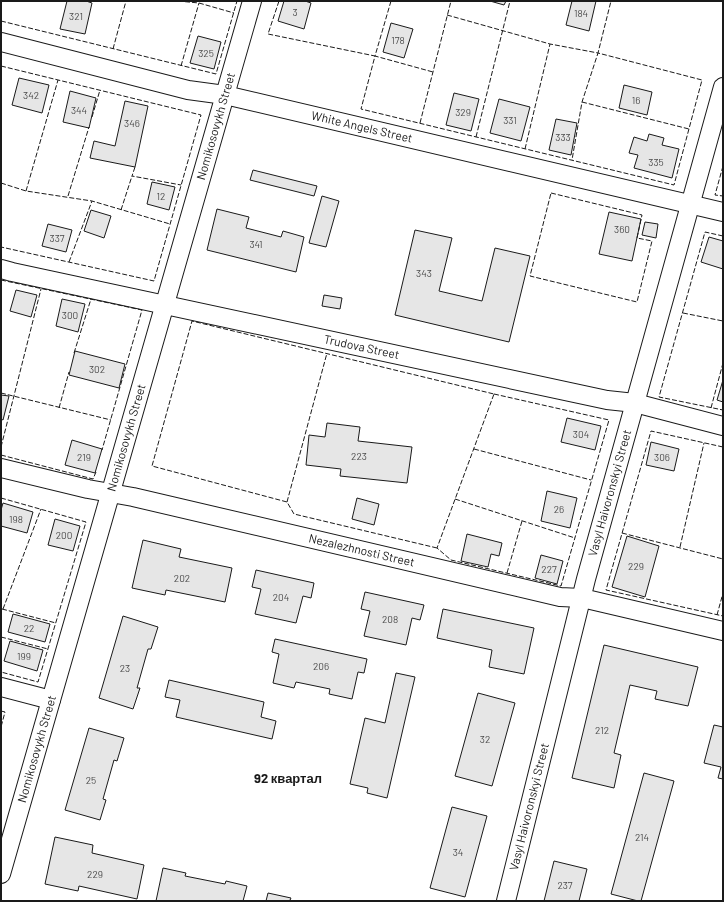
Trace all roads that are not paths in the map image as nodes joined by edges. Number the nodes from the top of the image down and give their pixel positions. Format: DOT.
graph roads {
  1 [pos="252,1"];
  2 [pos="1,42"];
  3 [pos="723,88"];
  4 [pos="225,95"];
  5 [pos="690,205"];
  6 [pos="723,212"];
  7 [pos="1,269"];
  8 [pos="165,304"];
  9 [pos="635,403"];
  10 [pos="723,426"];
  11 [pos="1,468"];
  12 [pos="111,493"];
  13 [pos="582,598"];
  14 [pos="723,631"];
  15 [pos="1,687"];
  16 [pos="51,700"];
  17 [pos="1,874"];
  18 [pos="506,901"];
  1 -- 4 [label="street, Nomikosovykh Street"];
  2 -- 4 [label="street, White Angels Street"];
  3 -- 5 [label="street, Vasyl Haivoronskyi Street"];
  4 -- 5 [label="street, White Angels Street"];
  4 -- 8 [label="street, Nomikosovykh Street"];
  5 -- 6 [label="street, White Angels Street"];
  5 -- 9 [label="street, Vasyl Haivoronskyi Street"];
  7 -- 8 [label="street, Trudova Street"];
  8 -- 9 [label="street, Trudova Street"];
  8 -- 12 [label="street, Nomikosovykh Street"];
  9 -- 10 [label="street, Trudova Street"];
  9 -- 13 [label="street, Vasyl Haivoronskyi Street"];
  11 -- 12 [label="street, Nezalezhnosti Street"];
  12 -- 13 [label="street, Nezalezhnosti Street"];
  12 -- 16 [label="street, Nomikosovykh Street"];
  13 -- 14 [label="street, Nezalezhnosti Street"];
  13 -- 18 [label="street, Vasyl Haivoronskyi Street"];
  15 -- 16 [label="street"];
  16 -- 17 [label="street, Nomikosovykh Street"];
}
